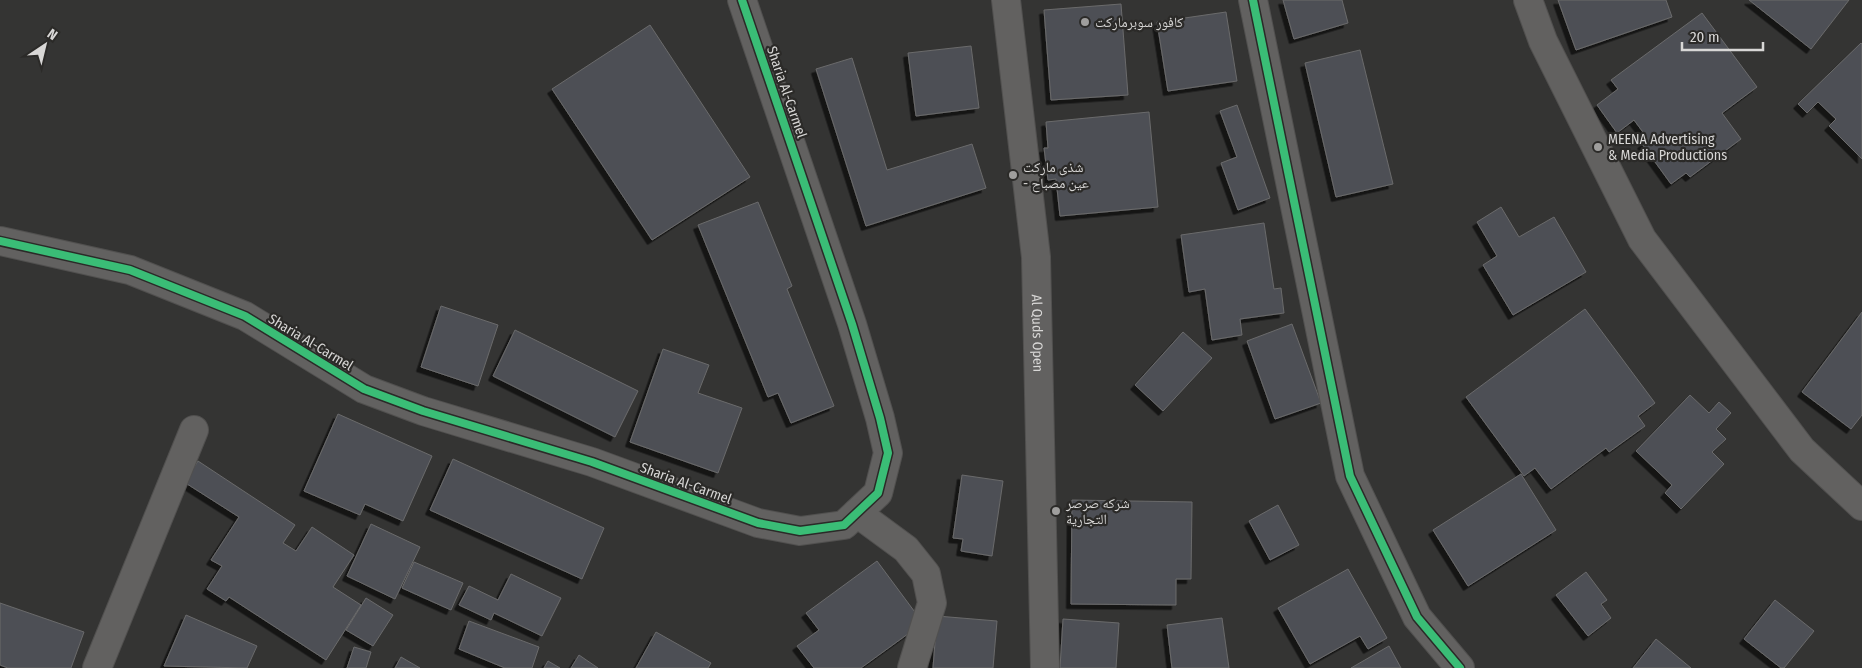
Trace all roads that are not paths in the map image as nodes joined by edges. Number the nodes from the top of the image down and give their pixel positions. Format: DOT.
graph roads {
  1 [pos="742,0"];
  2 [pos="1006,0"];
  3 [pos="1253,0"];
  4 [pos="1528,0"];
  5 [pos="0,241"];
  6 [pos="194,430"];
  7 [pos="1862,506"];
  8 [pos="857,513"];
  9 [pos="97,668"];
  10 [pos="912,668"];
  11 [pos="1045,668"];
  12 [pos="1460,668"];
  1 -- 8 [label="street, Sharia Al-Carmel"];
  2 -- 11 [label="street, Al Quds Open"];
  3 -- 12 [label="street"];
  4 -- 7 [label="street"];
  5 -- 8 [label="street, Sharia Al-Carmel"];
  6 -- 9 [label="street"];
  8 -- 10 [label="street"];
}
